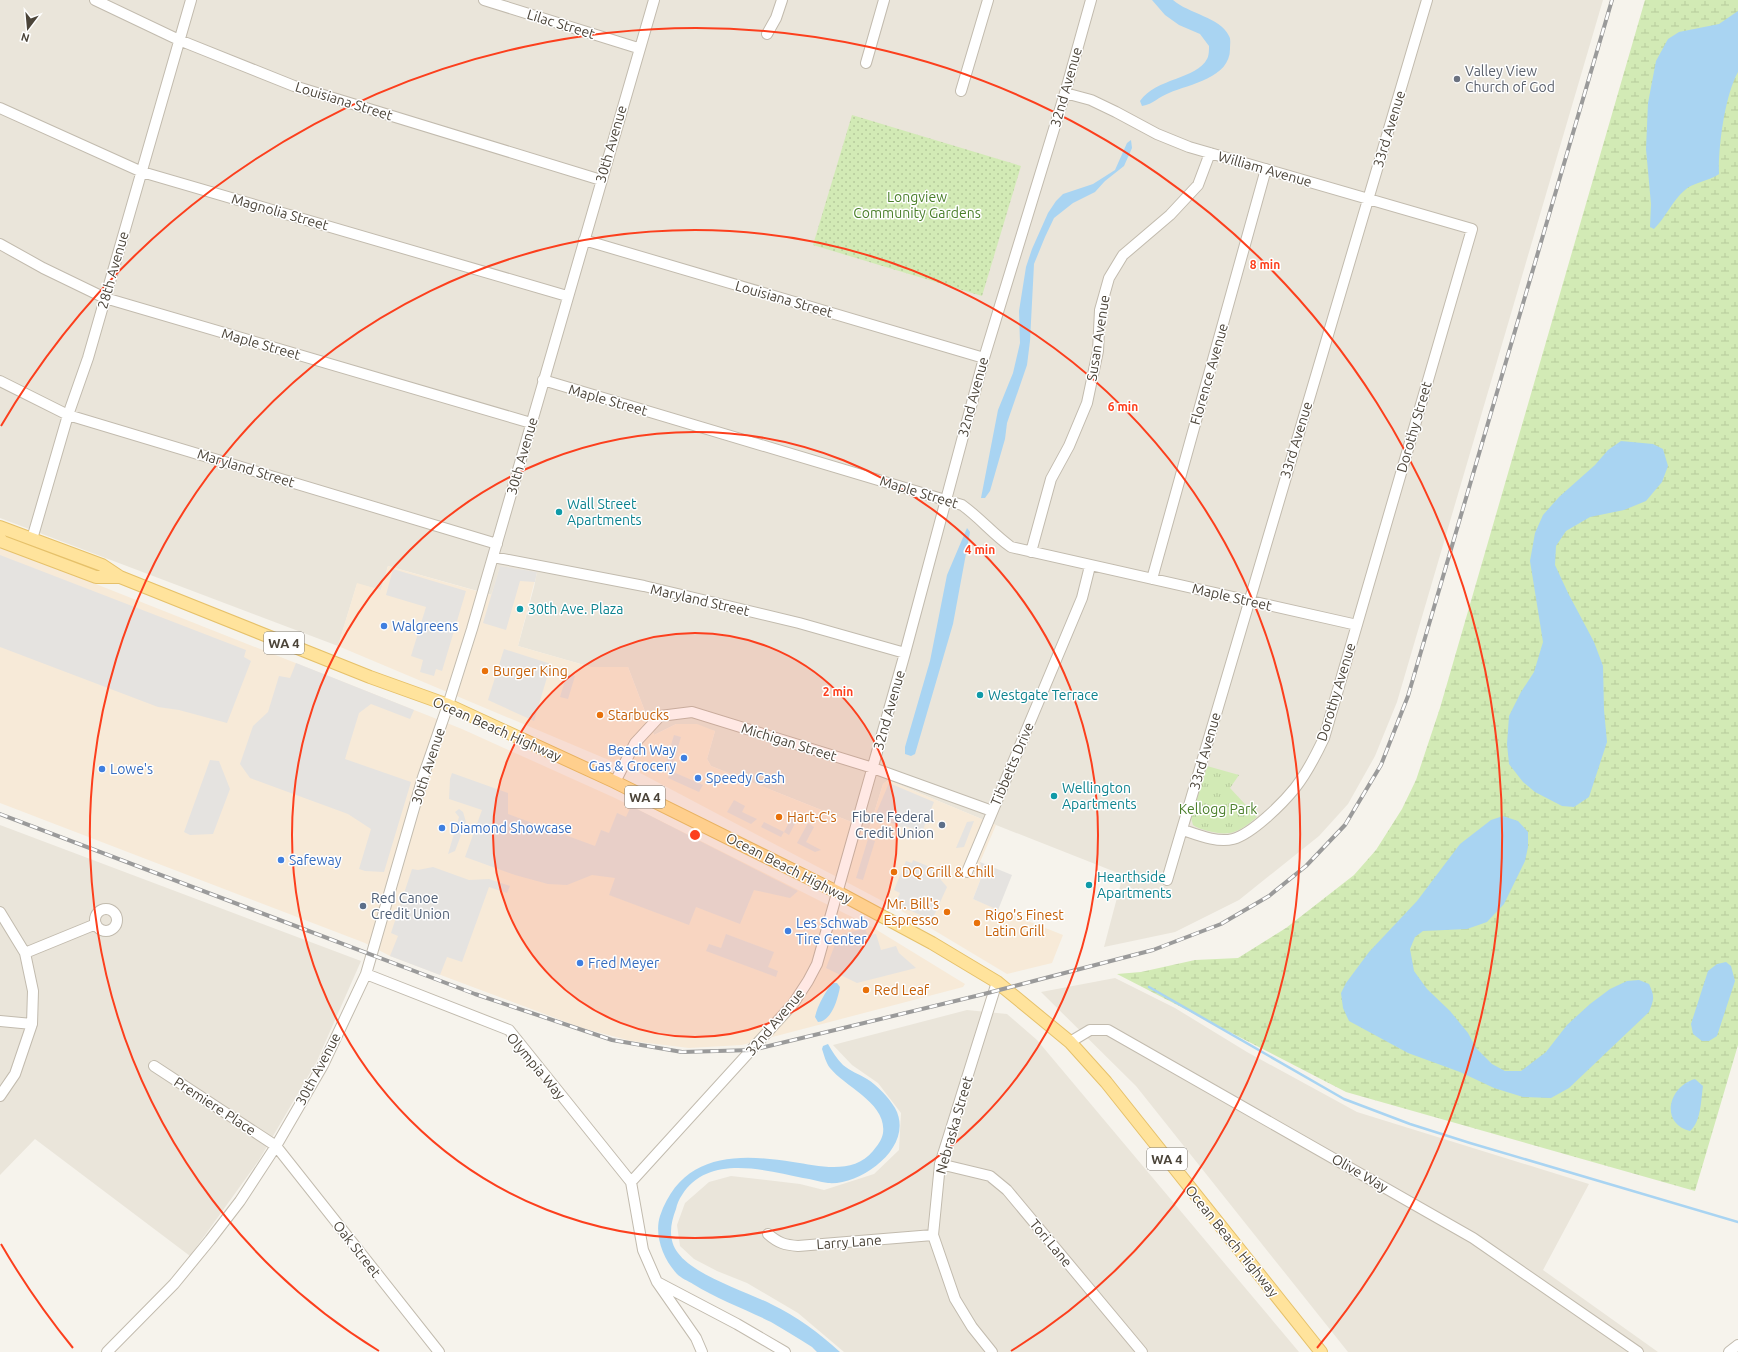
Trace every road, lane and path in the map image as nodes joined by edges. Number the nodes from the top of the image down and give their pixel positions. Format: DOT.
graph roads {
  1 [pos="95,0"];
  2 [pos="191,0"];
  3 [pos="484,0"];
  4 [pos="654,0"];
  5 [pos="782,0"];
  6 [pos="884,0"];
  7 [pos="988,0"];
  8 [pos="1091,0"];
  9 [pos="1427,0"];
  10 [pos="767,34"];
  11 [pos="180,40"];
  12 [pos="638,48"];
  13 [pos="866,63"];
  14 [pos="961,91"];
  15 [pos="1065,92"];
  16 [pos="0,108"];
  17 [pos="1210,153"];
  18 [pos="1266,169"];
  19 [pos="142,172"];
  20 [pos="601,180"];
  21 [pos="1368,198"];
  22 [pos="1472,230"];
  23 [pos="584,240"];
  24 [pos="0,244"];
  25 [pos="567,296"];
  26 [pos="105,298"];
  27 [pos="984,358"];
  28 [pos="543,380"];
  29 [pos="0,381"];
  30 [pos="68,415"];
  31 [pos="531,423"];
  32 [pos="946,499"];
  33 [pos="0,527"];
  34 [pos="0,539"];
  35 [pos="32,539"];
  36 [pos="497,544"];
  37 [pos="1031,552"];
  38 [pos="493,557"];
  39 [pos="1090,566"];
  40 [pos="120,577"];
  41 [pos="1152,578"];
  42 [pos="1249,600"];
  43 [pos="1357,625"];
  44 [pos="905,653"];
  45 [pos="448,705"];
  46 [pos="873,768"];
  47 [pos="614,782"];
  48 [pos="992,811"];
  49 [pos="1183,830"];
  50 [pos="967,872"];
  51 [pos="1167,880"];
  52 [pos="839,893"];
  53 [pos="0,912"];
  54 [pos="96,924"];
  55 [pos="25,953"];
  56 [pos="366,974"];
  57 [pos="997,982"];
  58 [pos="0,1022"];
  59 [pos="32,1024"];
  60 [pos="1070,1042"];
  61 [pos="154,1066"];
  62 [pos="0,1096"];
  63 [pos="276,1146"];
  64 [pos="940,1164"];
  65 [pos="632,1182"];
  66 [pos="768,1234"];
  67 [pos="933,1235"];
  68 [pos="657,1282"];
  69 [pos="1738,1346"];
  70 [pos="113,1350"];
  71 [pos="439,1352"];
  72 [pos="702,1352"];
  73 [pos="785,1352"];
  74 [pos="992,1352"];
  75 [pos="1142,1352"];
  76 [pos="1321,1352"];
  77 [pos="1638,1352"];
  78 [pos="1729,1352"];
  1 -- 11 [label="street, Louisiana Street"];
  2 -- 11 [label="street, 28th Avenue"];
  3 -- 12 [label="street, Lilac Street"];
  4 -- 12 [label="street, 30th Avenue"];
  5 -- 10 [label="street"];
  6 -- 13 [label="street"];
  7 -- 14 [label="street"];
  8 -- 15 [label="street, 32nd Avenue"];
  9 -- 21 [label="street, 33rd Avenue"];
  11 -- 19 [label="street, 28th Avenue"];
  11 -- 20 [label="street, Louisiana Street"];
  12 -- 20 [label="street, 30th Avenue"];
  15 -- 17 [label="street, William Avenue"];
  15 -- 27 [label="street, 32nd Avenue"];
  16 -- 19 [label="street, Magnolia Street"];
  17 -- 18 [label="street, William Avenue"];
  17 -- 37 [label="street, Susan Avenue"];
  18 -- 21 [label="street, William Avenue"];
  18 -- 41 [label="street, Florence Avenue"];
  19 -- 25 [label="street, Magnolia Street"];
  19 -- 26 [label="street, 28th Avenue"];
  20 -- 23 [label="street, 30th Avenue"];
  21 -- 22 [label="street, William Avenue"];
  21 -- 42 [label="street, 33rd Avenue"];
  22 -- 43 [label="street, Dorothy Street"];
  23 -- 25 [label="street, 30th Avenue"];
  23 -- 27 [label="street, Louisiana Street"];
  24 -- 26 [label="street, Maple Street"];
  25 -- 28 [label="street, 30th Avenue"];
  26 -- 30 [label="street, 28th Avenue"];
  26 -- 31 [label="street, Maple Street"];
  27 -- 32 [label="street, 32nd Avenue"];
  28 -- 31 [label="street, 30th Avenue"];
  28 -- 32 [label="street, Maple Street"];
  29 -- 30 [label="street, Maryland Street"];
  30 -- 35 [label="street, 28th Avenue"];
  30 -- 36 [label="street, Maryland Street"];
  31 -- 36 [label="street, 30th Avenue"];
  32 -- 37 [label="street, Maple Street"];
  32 -- 44 [label="street, 32nd Avenue"];
  33 -- 35 [label="main road, Ocean Beach Highway / WA 4"];
  34 -- 40 [label="main road, Ocean Beach Highway / WA 4"];
  35 -- 40 [label="main road, Ocean Beach Highway / WA 4"];
  36 -- 38 [label="street, 30th Avenue"];
  37 -- 39 [label="street, Maple Street"];
  38 -- 44 [label="street, Maryland Street"];
  38 -- 45 [label="street, 30th Avenue"];
  39 -- 41 [label="street, Maple Street"];
  39 -- 48 [label="street, Tibbetts Drive"];
  40 -- 45 [label="main road, Ocean Beach Highway / WA 4"];
  41 -- 42 [label="street, Maple Street"];
  42 -- 43 [label="street, Maple Street"];
  42 -- 49 [label="street, 33rd Avenue"];
  43 -- 49 [label="street, Dorothy Avenue"];
  44 -- 46 [label="street, 32nd Avenue"];
  45 -- 47 [label="main road, Ocean Beach Highway / WA 4"];
  45 -- 56 [label="street, 30th Avenue"];
  46 -- 47 [label="street, Michigan Street"];
  46 -- 48 [label="street, Michigan Street"];
  46 -- 52 [label="street, 32nd Avenue"];
  47 -- 52 [label="main road, Ocean Beach Highway / WA 4"];
  48 -- 50 [label="street, Tibbetts Drive"];
  49 -- 51 [label="street, 33rd Avenue"];
  52 -- 57 [label="main road, Ocean Beach Highway / WA 4"];
  52 -- 65 [label="street, 32nd Avenue"];
  53 -- 55 [label="street"];
  54 -- 55 [label="street"];
  55 -- 59 [label="street"];
  56 -- 63 [label="street, 30th Avenue"];
  56 -- 65 [label="street, Olympia Way"];
  57 -- 60 [label="main road, Ocean Beach Highway / WA 4"];
  57 -- 64 [label="street, Nebraska Street"];
  58 -- 59 [label="street"];
  59 -- 62 [label="street"];
  60 -- 76 [label="main road, Ocean Beach Highway / WA 4"];
  60 -- 77 [label="street, Olive Way"];
  61 -- 63 [label="street, Premiere Place"];
  63 -- 70 [label="street, 30th Avenue"];
  63 -- 71 [label="street, Oak Street"];
  64 -- 67 [label="street, Nebraska Street"];
  64 -- 75 [label="street, Tori Lane"];
  65 -- 68 [label="street"];
  66 -- 67 [label="street, Larry Lane"];
  67 -- 74 [label="street, Nebraska Street"];
  68 -- 72 [label="street"];
  68 -- 73 [label="street"];
  69 -- 78 [label="street"];
}
